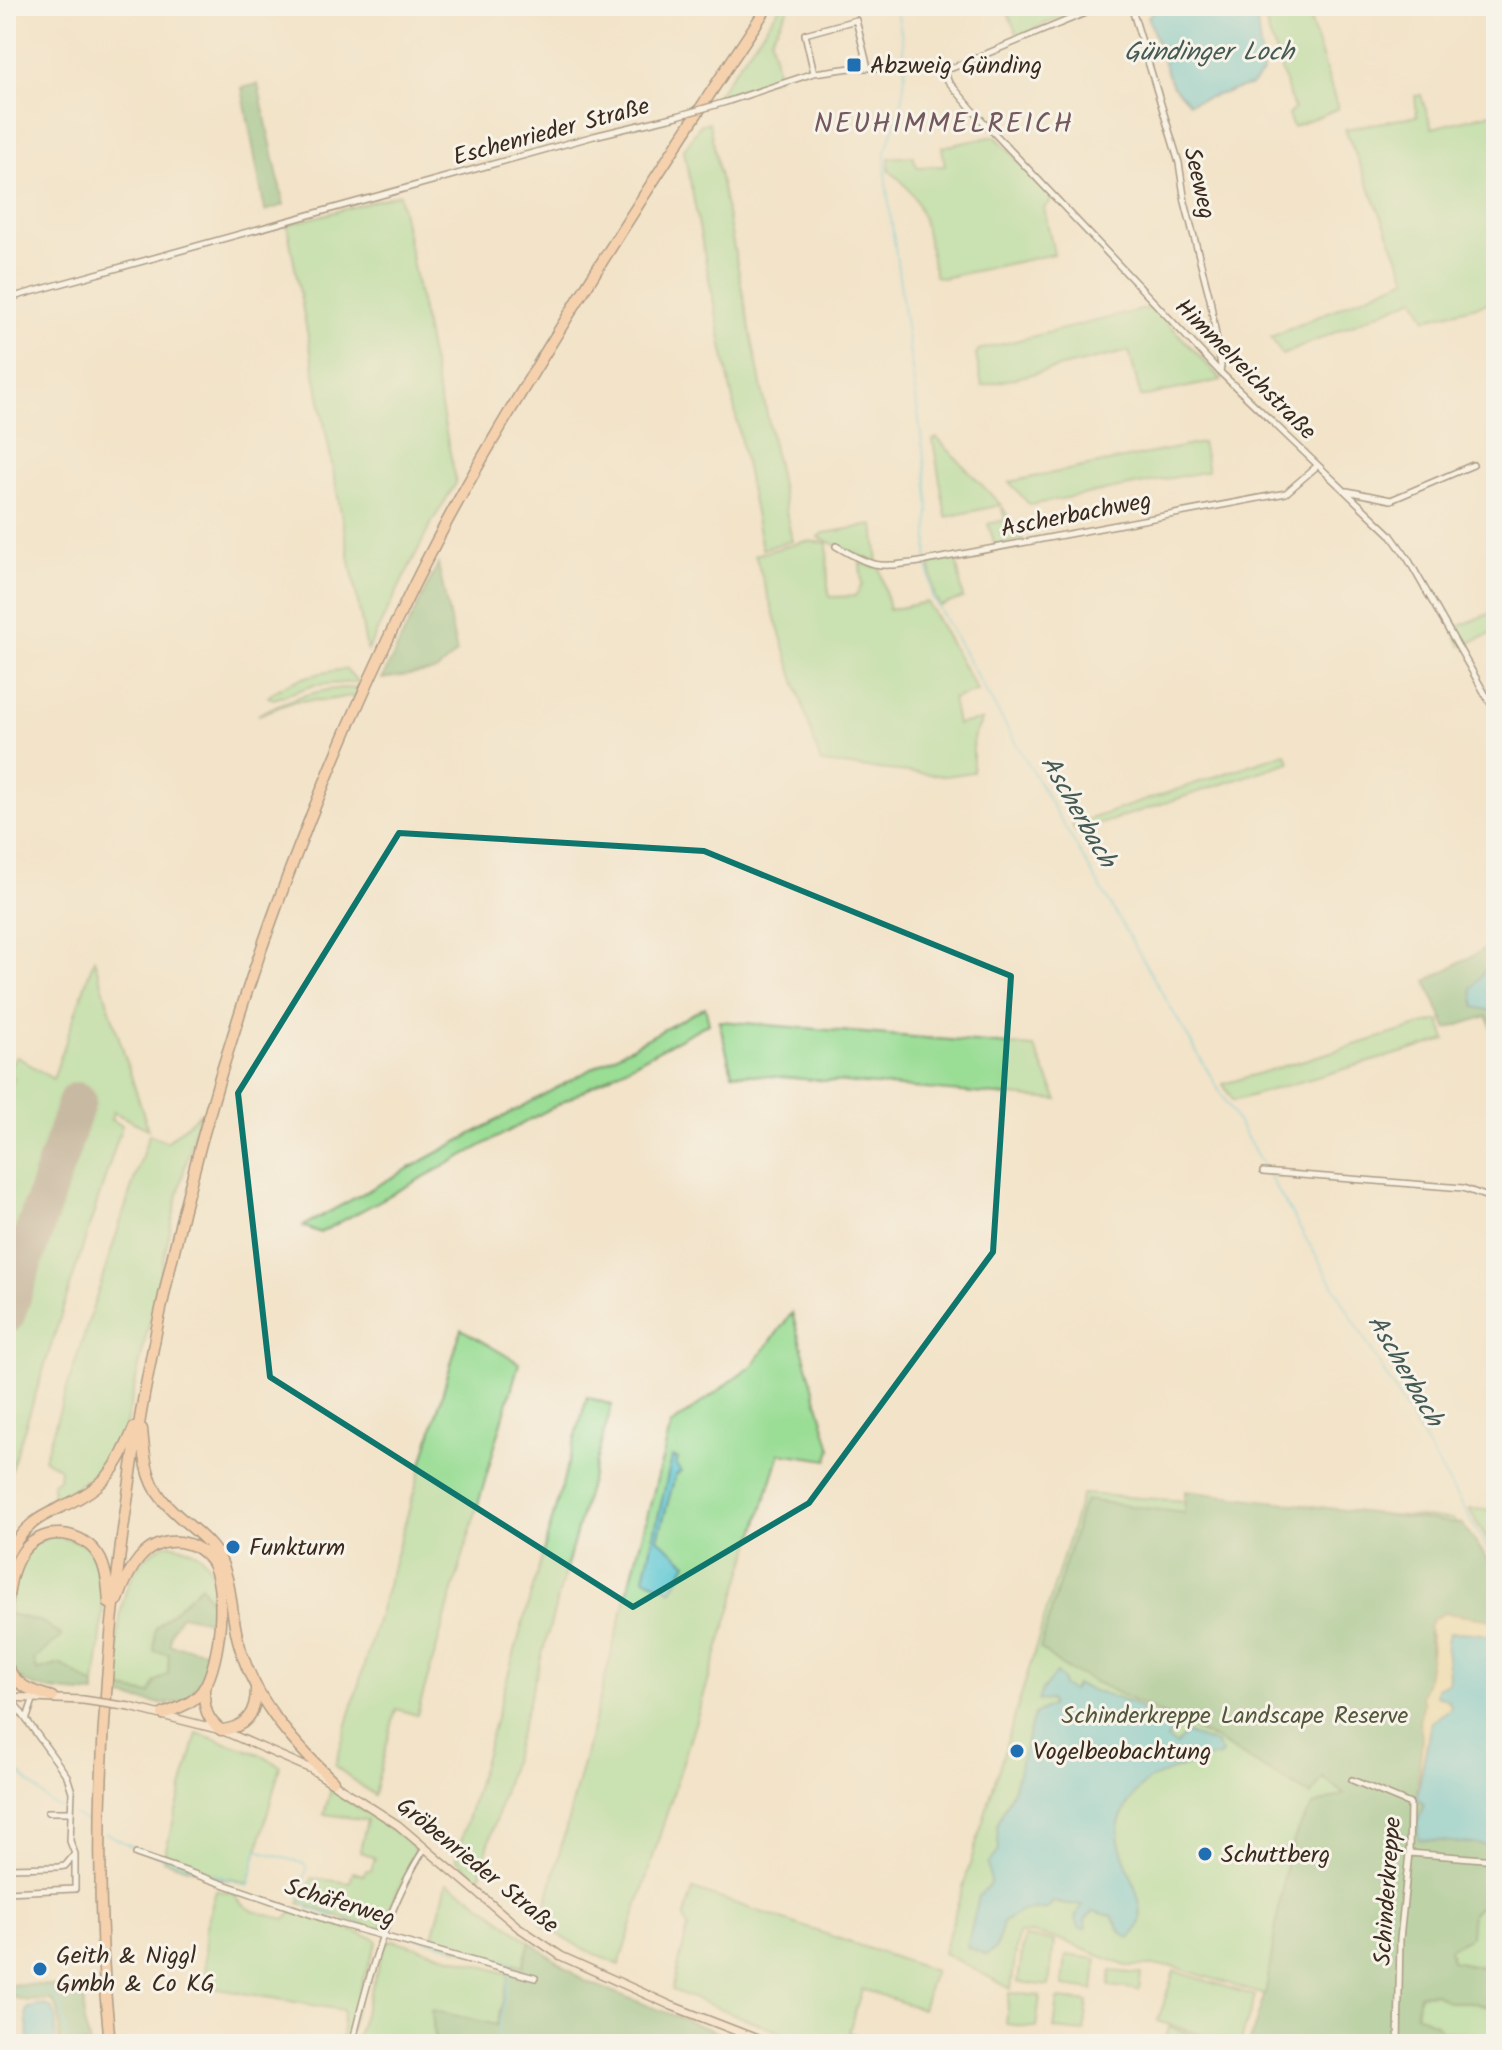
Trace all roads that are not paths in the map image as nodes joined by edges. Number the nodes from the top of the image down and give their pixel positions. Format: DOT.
graph roads {
  1 [pos="768,6"];
  2 [pos="1102,6"];
  3 [pos="1131,6"];
  4 [pos="868,68"];
  5 [pos="945,69"];
  6 [pos="814,73"];
  7 [pos="6,299"];
  8 [pos="1220,372"];
  9 [pos="1473,465"];
  10 [pos="1317,466"];
  11 [pos="1346,491"];
  12 [pos="836,546"];
  13 [pos="1496,713"];
  14 [pos="1263,1172"];
  15 [pos="1496,1200"];
  16 [pos="141,1411"];
  17 [pos="6,1558"];
  18 [pos="6,1610"];
  19 [pos="111,1625"];
  20 [pos="6,1664"];
  21 [pos="256,1688"];
  22 [pos="204,1689"];
  23 [pos="7,1694"];
  24 [pos="34,1696"];
  25 [pos="52,1697"];
  26 [pos="163,1714"];
  27 [pos="27,1719"];
  28 [pos="221,1730"];
  29 [pos="1352,1780"];
  30 [pos="333,1781"];
  31 [pos="48,1812"];
  32 [pos="70,1812"];
  33 [pos="425,1847"];
  34 [pos="1409,1853"];
  35 [pos="75,1854"];
  36 [pos="136,1854"];
  37 [pos="1496,1860"];
  38 [pos="6,1868"];
  39 [pos="6,1892"];
  40 [pos="384,1934"];
  41 [pos="535,1978"];
  42 [pos="110,2044"];
  43 [pos="352,2044"];
  44 [pos="770,2044"];
  45 [pos="1398,2044"];
  1 -- 16 [label="highway"];
  2 -- 5 [label="street, Eschenrieder Straße"];
  3 -- 8 [label="street, Seeweg"];
  4 -- 5 [label="street, Eschenrieder Straße"];
  4 -- 6 [label="street, Eschenrieder Straße"];
  4 -- 6 [label="street"];
  5 -- 8 [label="street, Himmelreichstraße"];
  6 -- 7 [label="street, Eschenrieder Straße, bridge"];
  8 -- 10 [label="street, Himmelreichstraße"];
  9 -- 11 [label="street"];
  10 -- 11 [label="street, Himmelreichstraße"];
  10 -- 12 [label="street, Ascherbachweg"];
  11 -- 13 [label="street, Himmelreichstraße"];
  14 -- 15 [label="street"];
  16 -- 17 [label="highway"];
  16 -- 19 [label="highway"];
  16 -- 21 [label="highway"];
  18 -- 19 [label="highway"];
  19 -- 22 [label="highway"];
  19 -- 42 [label="highway"];
  20 -- 25 [label="highway"];
  21 -- 28 [label="highway"];
  21 -- 30 [label="highway"];
  22 -- 26 [label="highway"];
  22 -- 28 [label="highway"];
  23 -- 24 [label="street, Gröbenrieder Straße"];
  23 -- 27 [label="street"];
  24 -- 25 [label="street, Gröbenrieder Straße"];
  24 -- 27 [label="street"];
  25 -- 26 [label="street, Gröbenrieder Straße, bridge"];
  26 -- 28 [label="street, Gröbenrieder Straße"];
  27 -- 32 [label="street"];
  28 -- 30 [label="street, Gröbenrieder Straße"];
  29 -- 34 [label="street, Schinderkreppe"];
  30 -- 33 [label="street, Gröbenrieder Straße"];
  31 -- 32 [label="street"];
  32 -- 35 [label="street"];
  33 -- 40 [label="street"];
  33 -- 44 [label="street, Gröbenrieder Straße"];
  34 -- 37 [label="street"];
  34 -- 45 [label="street, Schinderkreppe"];
  35 -- 38 [label="street"];
  35 -- 39 [label="street"];
  36 -- 40 [label="street, Schäferweg"];
  40 -- 41 [label="street, Schäferweg"];
  40 -- 43 [label="street"];
}
